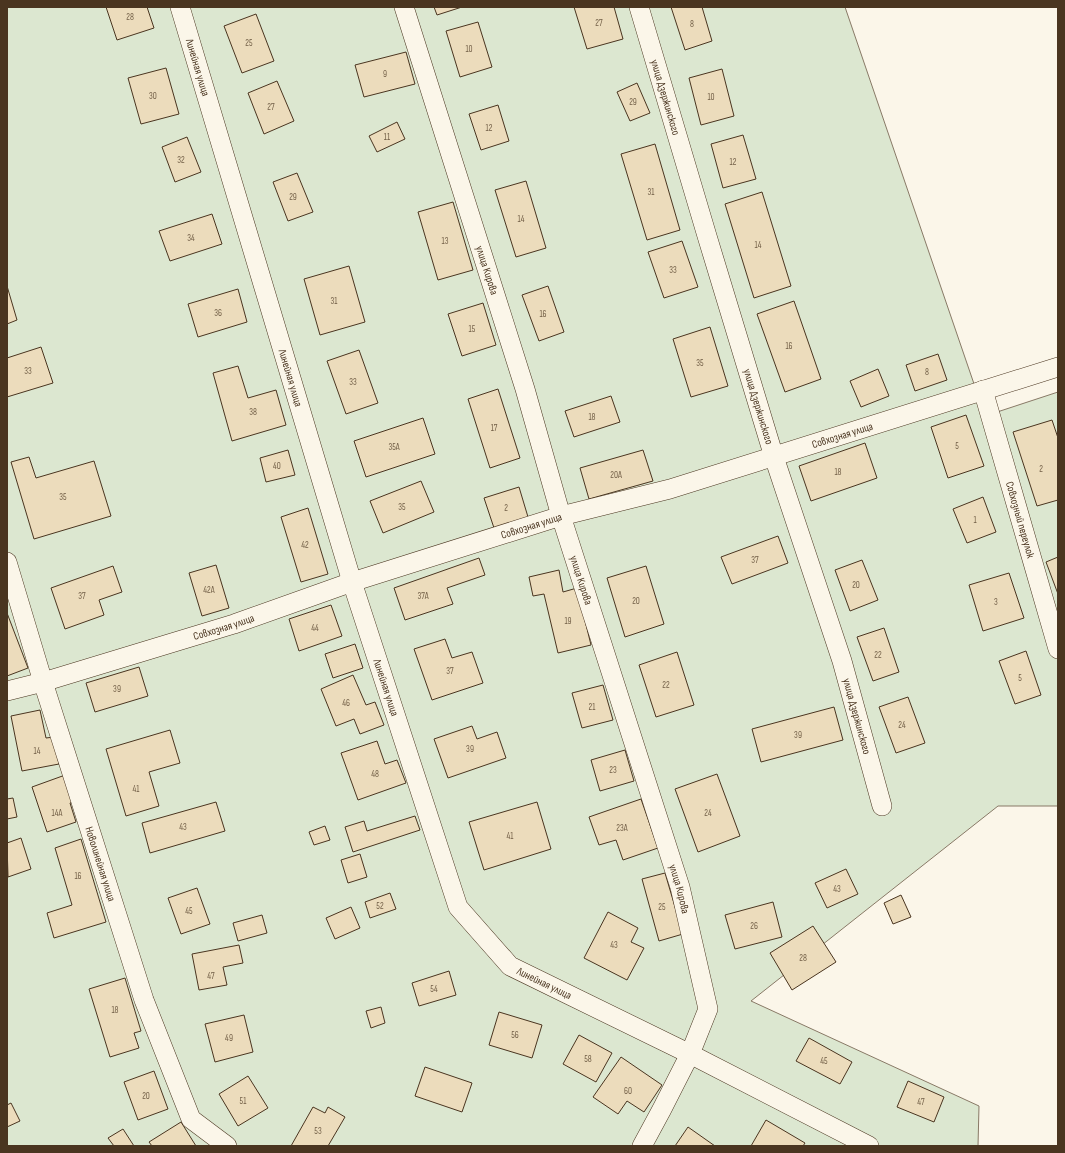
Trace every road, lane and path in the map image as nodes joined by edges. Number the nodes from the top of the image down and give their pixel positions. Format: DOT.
graph roads {
  1 [pos="180,7"];
  2 [pos="404,7"];
  3 [pos="639,7"];
  4 [pos="1058,367"];
  5 [pos="983,390"];
  6 [pos="774,457"];
  7 [pos="561,516"];
  8 [pos="7,562"];
  9 [pos="352,582"];
  10 [pos="1058,649"];
  11 [pos="43,682"];
  12 [pos="7,691"];
  13 [pos="882,806"];
  14 [pos="690,1054"];
  15 [pos="227,1146"];
  16 [pos="642,1146"];
  17 [pos="869,1146"];
  1 -- 9 [label="street, Линейная улица"];
  2 -- 7 [label="street, улица Кирова"];
  3 -- 6 [label="street, улица Дзержинского"];
  4 -- 5 [label="street, Совхозная улица"];
  5 -- 6 [label="street, Совхозная улица"];
  5 -- 10 [label="street, Совхозный переулок"];
  6 -- 7 [label="street, Совхозная улица"];
  6 -- 13 [label="street, улица Дзержинского"];
  7 -- 9 [label="street, Совхозная улица"];
  7 -- 14 [label="street, улица Кирова"];
  8 -- 11 [label="street, Новолинейная улица"];
  9 -- 11 [label="street, Совхозная улица"];
  9 -- 14 [label="street, Линейная улица"];
  11 -- 12 [label="street, Совхозная улица"];
  11 -- 15 [label="street, Новолинейная улица"];
  14 -- 16 [label="street, улица Кирова"];
  14 -- 17 [label="street, Линейная улица"];
}
